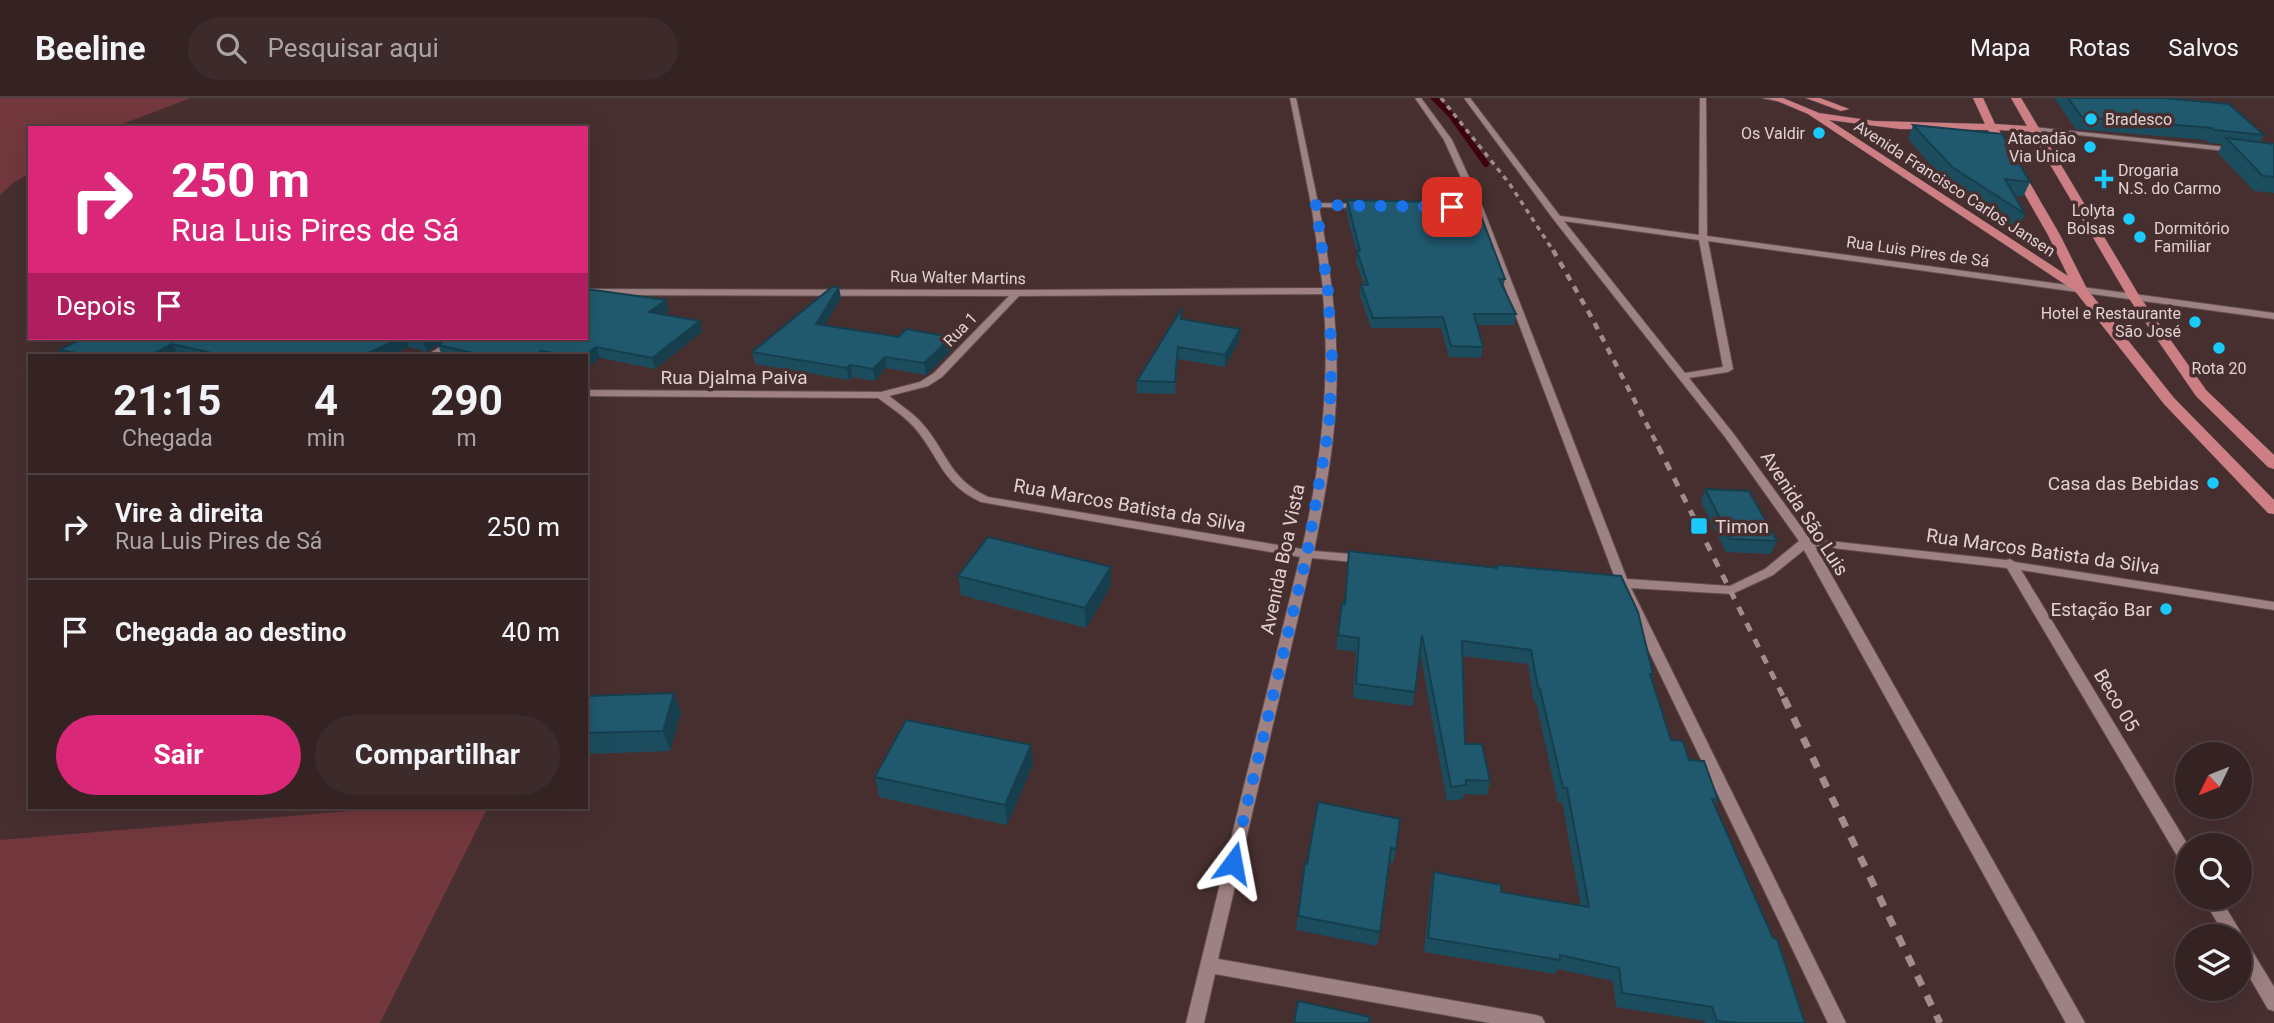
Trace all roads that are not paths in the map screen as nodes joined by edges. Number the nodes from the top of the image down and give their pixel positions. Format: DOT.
graph roads {
  1 [pos="1293,98"];
  2 [pos="1418,98"];
  3 [pos="1467,98"];
  4 [pos="1703,98"];
  5 [pos="1772,98"];
  6 [pos="1811,98"];
  7 [pos="1978,98"];
  8 [pos="2016,98"];
  9 [pos="1811,112"];
  10 [pos="1988,121"];
  11 [pos="2031,125"];
  12 [pos="2247,152"];
  13 [pos="1316,205"];
  14 [pos="1370,206"];
  15 [pos="1557,218"];
  16 [pos="1703,237"];
  17 [pos="2081,290"];
  18 [pos="1328,291"];
  19 [pos="588,292"];
  20 [pos="1017,293"];
  21 [pos="2134,297"];
  22 [pos="2274,316"];
  23 [pos="457,340"];
  24 [pos="434,354"];
  25 [pos="1683,376"];
  26 [pos="924,384"];
  27 [pos="588,393"];
  28 [pos="881,395"];
  29 [pos="2274,464"];
  30 [pos="2274,509"];
  31 [pos="1806,542"];
  32 [pos="1307,554"];
  33 [pos="1376,560"];
  34 [pos="2010,563"];
  35 [pos="1596,581"];
  36 [pos="1623,584"];
  37 [pos="2274,606"];
  38 [pos="2175,837"];
  39 [pos="1208,965"];
  40 [pos="2252,966"];
  41 [pos="2274,1003"];
  42 [pos="1508,1020"];
  43 [pos="1195,1023"];
  44 [pos="1536,1023"];
  45 [pos="1837,1023"];
  46 [pos="2076,1023"];
  1 -- 13 [label="street, Avenida Boa Vista"];
  2 -- 36 [label="street"];
  3 -- 15 [label="street, Avenida São Luis"];
  4 -- 16 [label="street"];
  5 -- 9 [label="main road, Avenida Francisco Carlos Jansen"];
  6 -- 10 [label="main road, Avenida Francisco Carlos Jansen"];
  7 -- 10 [label="main road"];
  8 -- 11 [label="main road"];
  9 -- 10 [label="main road, Avenida Francisco Carlos Jansen"];
  9 -- 17 [label="main road, Avenida Francisco Carlos Jansen"];
  10 -- 11 [label="main road"];
  10 -- 17 [label="main road"];
  11 -- 12 [label="street"];
  11 -- 21 [label="main road"];
  13 -- 14 [label="street"];
  13 -- 18 [label="street, Avenida Boa Vista"];
  15 -- 16 [label="street, Rua Luis Pires de Sá"];
  15 -- 25 [label="street, Avenida São Luis"];
  16 -- 17 [label="street, Rua Luis Pires de Sá"];
  16 -- 25 [label="street"];
  17 -- 21 [label="street, Rua Luis Pires de Sá"];
  17 -- 30 [label="main road"];
  18 -- 20 [label="street, Rua Walter Martins"];
  18 -- 32 [label="street, Avenida Boa Vista"];
  19 -- 20 [label="street, Rua Walter Martins"];
  20 -- 26 [label="street, Rua 1"];
  21 -- 22 [label="street, Rua Luis Pires de Sá"];
  21 -- 29 [label="main road"];
  23 -- 24 [label="street"];
  25 -- 31 [label="street, Avenida São Luis"];
  26 -- 28 [label="street, Rua Djalma Paiva"];
  27 -- 28 [label="street, Rua Djalma Paiva"];
  28 -- 32 [label="street, Rua Marcos Batista da Silva"];
  31 -- 34 [label="street, Rua Marcos Batista da Silva"];
  31 -- 36 [label="street"];
  31 -- 46 [label="street, Avenida São Luis"];
  32 -- 33 [label="street, Rua Marcos Batista da Silva"];
  32 -- 39 [label="street, Avenida Boa Vista"];
  34 -- 37 [label="street, Rua Marcos Batista da Silva"];
  34 -- 38 [label="street, Beco 05"];
  35 -- 36 [label="street"];
  36 -- 45 [label="street"];
  39 -- 42 [label="street"];
  39 -- 43 [label="street, Avenida Boa Vista"];
  40 -- 41 [label="street"];
  42 -- 44 [label="street"];
}
